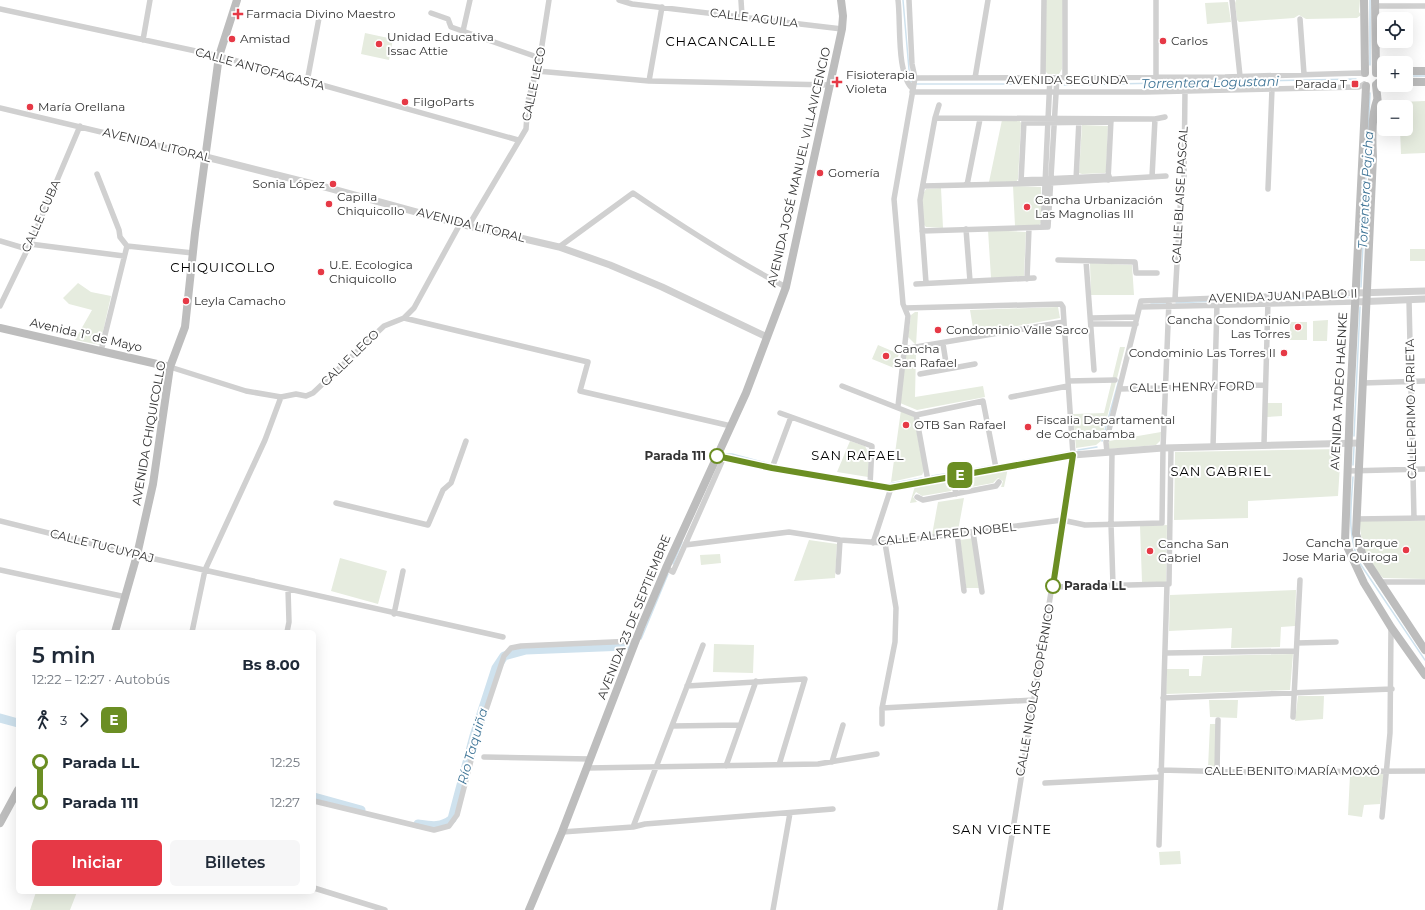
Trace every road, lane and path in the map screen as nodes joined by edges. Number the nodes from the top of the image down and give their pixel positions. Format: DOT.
graph roads {
  1 [pos="150,0"];
  2 [pos="237,0"];
  3 [pos="470,0"];
  4 [pos="549,0"];
  5 [pos="619,0"];
  6 [pos="741,0"];
  7 [pos="841,0"];
  8 [pos="898,0"];
  9 [pos="909,0"];
  10 [pos="988,0"];
  11 [pos="1044,0"];
  12 [pos="1065,0"];
  13 [pos="1156,0"];
  14 [pos="1232,0"];
  15 [pos="1364,0"];
  16 [pos="1375,3"];
  17 [pos="1425,6"];
  18 [pos="662,7"];
  19 [pos="0,9"];
  20 [pos="431,13"];
  21 [pos="742,16"];
  22 [pos="319,18"];
  23 [pos="1300,19"];
  24 [pos="842,29"];
  25 [pos="463,31"];
  26 [pos="143,40"];
  27 [pos="219,56"];
  28 [pos="1378,56"];
  29 [pos="540,58"];
  30 [pos="537,71"];
  31 [pos="1425,71"];
  32 [pos="1413,72"];
  33 [pos="1304,74"];
  34 [pos="1365,74"];
  35 [pos="1240,76"];
  36 [pos="1377,76"];
  37 [pos="1043,77"];
  38 [pos="1050,77"];
  39 [pos="1156,77"];
  40 [pos="975,78"];
  41 [pos="1057,78"];
  42 [pos="1065,78"];
  43 [pos="1377,80"];
  44 [pos="649,81"];
  45 [pos="307,82"];
  46 [pos="1413,82"];
  47 [pos="1425,82"];
  48 [pos="831,85"];
  49 [pos="913,85"];
  50 [pos="1365,85"];
  51 [pos="1272,89"];
  52 [pos="1185,90"];
  53 [pos="1053,91"];
  54 [pos="1378,92"];
  55 [pos="939,105"];
  56 [pos="0,108"];
  57 [pos="1165,117"];
  58 [pos="934,118"];
  59 [pos="980,119"];
  60 [pos="1155,119"];
  61 [pos="1024,120"];
  62 [pos="1051,120"];
  63 [pos="1079,120"];
  64 [pos="1111,120"];
  65 [pos="80,126"];
  66 [pos="518,140"];
  67 [pos="206,157"];
  68 [pos="97,174"];
  69 [pos="1166,176"];
  70 [pos="1152,177"];
  71 [pos="1108,178"];
  72 [pos="1076,180"];
  73 [pos="1048,181"];
  74 [pos="1021,182"];
  75 [pos="967,185"];
  76 [pos="923,186"];
  77 [pos="1268,188"];
  78 [pos="460,224"];
  79 [pos="469,225"];
  80 [pos="1029,228"];
  81 [pos="966,229"];
  82 [pos="922,231"];
  83 [pos="0,241"];
  84 [pos="28,246"];
  85 [pos="127,246"];
  86 [pos="559,247"];
  87 [pos="193,253"];
  88 [pos="124,256"];
  89 [pos="1058,260"];
  90 [pos="1086,261"];
  91 [pos="1157,273"];
  92 [pos="1034,278"];
  93 [pos="1027,279"];
  94 [pos="970,281"];
  95 [pos="926,283"];
  96 [pos="916,284"];
  97 [pos="786,287"];
  98 [pos="1425,291"];
  99 [pos="1356,293"];
  100 [pos="1367,297"];
  101 [pos="1175,299"];
  102 [pos="1425,299"];
  103 [pos="1169,300"];
  104 [pos="1268,300"];
  105 [pos="1409,300"];
  106 [pos="1355,302"];
  107 [pos="1140,304"];
  108 [pos="1217,304"];
  109 [pos="0,306"];
  110 [pos="1168,306"];
  111 [pos="905,308"];
  112 [pos="1137,317"];
  113 [pos="404,318"];
  114 [pos="1091,321"];
  115 [pos="1064,322"];
  116 [pos="1136,324"];
  117 [pos="0,328"];
  118 [pos="768,336"];
  119 [pos="905,339"];
  120 [pos="943,344"];
  121 [pos="916,348"];
  122 [pos="904,349"];
  123 [pos="101,351"];
  124 [pos="975,364"];
  125 [pos="170,367"];
  126 [pos="947,369"];
  127 [pos="1094,370"];
  128 [pos="920,374"];
  129 [pos="1115,380"];
  130 [pos="1411,381"];
  131 [pos="1425,381"];
  132 [pos="1363,383"];
  133 [pos="1068,384"];
  134 [pos="1264,385"];
  135 [pos="842,386"];
  136 [pos="1165,386"];
  137 [pos="1216,386"];
  138 [pos="1120,389"];
  139 [pos="306,396"];
  140 [pos="281,397"];
  141 [pos="1011,397"];
  142 [pos="898,406"];
  143 [pos="780,413"];
  144 [pos="916,415"];
  145 [pos="791,417"];
  146 [pos="731,426"];
  147 [pos="466,441"];
  148 [pos="1348,443"];
  149 [pos="1360,443"];
  150 [pos="1264,444"];
  151 [pos="1213,447"];
  152 [pos="1163,448"];
  153 [pos="1171,448"];
  154 [pos="1110,452"];
  155 [pos="1073,455"];
  156 [pos="720,456"];
  157 [pos="772,468"];
  158 [pos="996,468"];
  159 [pos="1413,469"];
  160 [pos="1425,469"];
  161 [pos="1347,471"];
  162 [pos="1359,471"];
  163 [pos="952,476"];
  164 [pos="928,481"];
  165 [pos="998,482"];
  166 [pos="870,485"];
  167 [pos="890,488"];
  168 [pos="956,494"];
  169 [pos="917,497"];
  170 [pos="336,503"];
  171 [pos="1414,518"];
  172 [pos="1425,518"];
  173 [pos="1356,519"];
  174 [pos="1062,520"];
  175 [pos="0,521"];
  176 [pos="1111,524"];
  177 [pos="973,532"];
  178 [pos="957,533"];
  179 [pos="840,540"];
  180 [pos="873,543"];
  181 [pos="885,543"];
  182 [pos="685,545"];
  183 [pos="137,556"];
  184 [pos="0,570"];
  185 [pos="205,570"];
  186 [pos="669,570"];
  187 [pos="403,571"];
  188 [pos="838,572"];
  189 [pos="1300,580"];
  190 [pos="1379,582"];
  191 [pos="1425,582"];
  192 [pos="1168,584"];
  193 [pos="1112,585"];
  194 [pos="1052,587"];
  195 [pos="288,589"];
  196 [pos="964,591"];
  197 [pos="982,592"];
  198 [pos="126,597"];
  199 [pos="394,614"];
  200 [pos="1392,627"];
  201 [pos="116,630"];
  202 [pos="192,630"];
  203 [pos="287,630"];
  204 [pos="503,637"];
  205 [pos="635,641"];
  206 [pos="1336,642"];
  207 [pos="1297,643"];
  208 [pos="703,645"];
  209 [pos="1425,650"];
  210 [pos="1296,651"];
  211 [pos="1166,653"];
  212 [pos="1425,675"];
  213 [pos="756,681"];
  214 [pos="687,686"];
  215 [pos="1392,689"];
  216 [pos="1293,693"];
  217 [pos="1163,698"];
  218 [pos="1034,700"];
  219 [pos="882,708"];
  220 [pos="1293,717"];
  221 [pos="1218,720"];
  222 [pos="882,724"];
  223 [pos="740,725"];
  224 [pos="672,726"];
  225 [pos="843,726"];
  226 [pos="877,754"];
  227 [pos="484,757"];
  228 [pos="590,759"];
  229 [pos="832,762"];
  230 [pos="779,765"];
  231 [pos="726,766"];
  232 [pos="656,767"];
  233 [pos="587,768"];
  234 [pos="1160,770"];
  235 [pos="1387,770"];
  236 [pos="1217,771"];
  237 [pos="1425,771"];
  238 [pos="1160,777"];
  239 [pos="1045,783"];
  240 [pos="16,794"];
  241 [pos="316,800"];
  242 [pos="833,809"];
  243 [pos="790,813"];
  244 [pos="1382,817"];
  245 [pos="0,823"];
  246 [pos="633,827"];
  247 [pos="562,832"];
  248 [pos="1159,845"];
  249 [pos="316,889"];
  250 [pos="385,910"];
  251 [pos="529,910"];
  252 [pos="773,910"];
  253 [pos="1000,910"];
  1 -- 26 [label="street"];
  2 -- 27 [label="main road, AVENIDA CHIQUICOLLO"];
  3 -- 25 [label="street"];
  4 -- 29 [label="street, CALLE LECO"];
  5 -- 18 [label="street, CALLE AGUILA"];
  6 -- 21 [label="street"];
  7 -- 24 [label="main road, AVENIDA JOSÉ MANUEL VILLAVICENCIO"];
  8 -- 49 [label="street"];
  9 -- 49 [label="street"];
  10 -- 40 [label="street"];
  11 -- 37 [label="street"];
  12 -- 42 [label="street"];
  13 -- 39 [label="street"];
  14 -- 35 [label="street"];
  15 -- 34 [label="main road"];
  16 -- 17 [label="street"];
  16 -- 28 [label="main road, AVENIDA TADEO HAENKE"];
  18 -- 21 [label="street, CALLE AGUILA"];
  18 -- 44 [label="street"];
  19 -- 26 [label="street, CALLE ANTOFAGASTA"];
  20 -- 25 [label="street"];
  21 -- 24 [label="street, CALLE AGUILA"];
  22 -- 45 [label="street"];
  23 -- 33 [label="street"];
  24 -- 48 [label="main road, AVENIDA JOSÉ MANUEL VILLAVICENCIO"];
  25 -- 29 [label="street"];
  26 -- 27 [label="street, CALLE ANTOFAGASTA"];
  27 -- 45 [label="street, CALLE ANTOFAGASTA"];
  27 -- 67 [label="main road, AVENIDA CHIQUICOLLO"];
  29 -- 30 [label="street, CALLE LECO"];
  30 -- 44 [label="street"];
  30 -- 66 [label="street, CALLE LECO"];
  31 -- 32 [label="main road"];
  33 -- 34 [label="street, AVENIDA SEGUNDA"];
  33 -- 35 [label="street, AVENIDA SEGUNDA"];
  34 -- 36 [label="main road"];
  34 -- 50 [label="main road, AVENIDA TADEO HAENKE"];
  35 -- 39 [label="street, AVENIDA SEGUNDA"];
  37 -- 38 [label="street, AVENIDA SEGUNDA"];
  37 -- 40 [label="street, AVENIDA SEGUNDA"];
  38 -- 41 [label="street, AVENIDA SEGUNDA"];
  38 -- 53 [label="street"];
  39 -- 42 [label="street, AVENIDA SEGUNDA"];
  40 -- 49 [label="street, AVENIDA SEGUNDA"];
  41 -- 42 [label="street, AVENIDA SEGUNDA"];
  41 -- 53 [label="street"];
  43 -- 50 [label="main road"];
  44 -- 48 [label="street"];
  45 -- 66 [label="street, CALLE ANTOFAGASTA"];
  46 -- 47 [label="main road"];
  48 -- 97 [label="main road, AVENIDA JOSÉ MANUEL VILLAVICENCIO"];
  49 -- 53 [label="street, AVENIDA SEGUNDA"];
  49 -- 111 [label="street"];
  50 -- 51 [label="street, AVENIDA SEGUNDA"];
  50 -- 99 [label="main road, AVENIDA TADEO HAENKE"];
  51 -- 52 [label="street, AVENIDA SEGUNDA"];
  51 -- 77 [label="street"];
  52 -- 53 [label="street, AVENIDA SEGUNDA"];
  52 -- 101 [label="street, CALLE BLAISE PASCAL"];
  53 -- 62 [label="street"];
  54 -- 100 [label="main road, AVENIDA TADEO HAENKE"];
  55 -- 58 [label="street"];
  56 -- 65 [label="street, AVENIDA LITORAL"];
  57 -- 60 [label="street"];
  58 -- 59 [label="street"];
  58 -- 76 [label="street"];
  59 -- 61 [label="street"];
  59 -- 75 [label="street"];
  60 -- 64 [label="street"];
  60 -- 70 [label="street"];
  61 -- 62 [label="street"];
  61 -- 74 [label="street"];
  62 -- 63 [label="street"];
  62 -- 73 [label="street"];
  63 -- 64 [label="street"];
  63 -- 72 [label="street"];
  64 -- 71 [label="street"];
  65 -- 67 [label="street, AVENIDA LITORAL"];
  65 -- 84 [label="street, CALLE CUBA"];
  66 -- 79 [label="street, CALLE LECO"];
  67 -- 78 [label="street, AVENIDA LITORAL"];
  67 -- 87 [label="main road, AVENIDA CHIQUICOLLO"];
  68 -- 85 [label="street"];
  69 -- 70 [label="street"];
  70 -- 71 [label="street"];
  71 -- 72 [label="street"];
  72 -- 73 [label="street"];
  73 -- 74 [label="street"];
  73 -- 80 [label="street"];
  74 -- 75 [label="street"];
  75 -- 76 [label="street"];
  76 -- 82 [label="street"];
  78 -- 79 [label="street, AVENIDA LITORAL"];
  78 -- 113 [label="street, CALLE LECO"];
  79 -- 86 [label="street, AVENIDA LITORAL"];
  80 -- 81 [label="street"];
  80 -- 93 [label="street"];
  81 -- 82 [label="street"];
  81 -- 94 [label="street"];
  82 -- 95 [label="street"];
  83 -- 84 [label="street"];
  84 -- 88 [label="street"];
  84 -- 109 [label="street, CALLE CUBA"];
  85 -- 87 [label="street"];
  85 -- 88 [label="street"];
  86 -- 97 [label="street"];
  86 -- 118 [label="street, AVENIDA LITORAL"];
  87 -- 125 [label="main road, AVENIDA CHIQUICOLLO"];
  88 -- 123 [label="street"];
  89 -- 90 [label="street"];
  90 -- 91 [label="street"];
  90 -- 114 [label="street"];
  92 -- 93 [label="street"];
  93 -- 94 [label="street"];
  94 -- 95 [label="street"];
  95 -- 96 [label="street"];
  97 -- 118 [label="main road, AVENIDA JOSÉ MANUEL VILLAVICENCIO"];
  98 -- 100 [label="street, AVENIDA JUAN PABLO II"];
  99 -- 100 [label="street, AVENIDA JUAN PABLO II"];
  99 -- 104 [label="street, AVENIDA JUAN PABLO II"];
  99 -- 106 [label="main road, AVENIDA TADEO HAENKE"];
  100 -- 105 [label="street, AVENIDA JUAN PABLO II"];
  100 -- 106 [label="street, AVENIDA JUAN PABLO II"];
  100 -- 132 [label="main road, AVENIDA TADEO HAENKE"];
  101 -- 103 [label="street, AVENIDA JUAN PABLO II"];
  101 -- 104 [label="street, AVENIDA JUAN PABLO II"];
  102 -- 105 [label="street, AVENIDA JUAN PABLO II"];
  103 -- 107 [label="street, AVENIDA JUAN PABLO II"];
  103 -- 110 [label="street"];
  104 -- 106 [label="street, AVENIDA JUAN PABLO II"];
  104 -- 108 [label="street, AVENIDA JUAN PABLO II"];
  104 -- 134 [label="street"];
  105 -- 130 [label="street, CALLE PRIMO ARRIETA"];
  106 -- 148 [label="main road, AVENIDA TADEO HAENKE"];
  107 -- 110 [label="street, AVENIDA JUAN PABLO II"];
  107 -- 112 [label="street"];
  108 -- 110 [label="street, AVENIDA JUAN PABLO II"];
  108 -- 137 [label="street"];
  110 -- 136 [label="street"];
  111 -- 115 [label="street, CALLE NICOLÁS COPÉRNICO"];
  111 -- 119 [label="street"];
  112 -- 114 [label="street"];
  112 -- 116 [label="street"];
  113 -- 139 [label="street, CALLE LECO"];
  113 -- 146 [label="street"];
  114 -- 116 [label="street"];
  114 -- 127 [label="street"];
  115 -- 120 [label="street"];
  115 -- 133 [label="street, CALLE NICOLÁS COPÉRNICO"];
  116 -- 138 [label="street"];
  117 -- 123 [label="main road, Avenida 1º de Mayo"];
  118 -- 146 [label="main road, AVENIDA 23 DE SEPTIEMBRE"];
  119 -- 121 [label="street"];
  119 -- 122 [label="street"];
  120 -- 121 [label="street"];
  120 -- 126 [label="street"];
  121 -- 122 [label="street"];
  122 -- 142 [label="street"];
  123 -- 125 [label="main road, Avenida 1º de Mayo"];
  124 -- 126 [label="street"];
  125 -- 140 [label="street, Avenida 1º de Mayo"];
  125 -- 183 [label="main road, AVENIDA CHIQUICOLLO"];
  126 -- 128 [label="street"];
  129 -- 133 [label="street"];
  130 -- 131 [label="street"];
  130 -- 132 [label="street"];
  130 -- 159 [label="street, CALLE PRIMO ARRIETA"];
  132 -- 149 [label="main road, AVENIDA TADEO HAENKE"];
  133 -- 141 [label="street"];
  133 -- 155 [label="street, CALLE NICOLÁS COPÉRNICO"];
  134 -- 137 [label="street, CALLE HENRY FORD"];
  134 -- 150 [label="street"];
  135 -- 142 [label="street"];
  136 -- 137 [label="street, CALLE HENRY FORD"];
  136 -- 138 [label="street, CALLE HENRY FORD"];
  136 -- 152 [label="street"];
  137 -- 151 [label="street"];
  138 -- 154 [label="street"];
  139 -- 140 [label="street, Avenida 1º de Mayo"];
  140 -- 185 [label="street"];
  142 -- 144 [label="street"];
  143 -- 145 [label="street"];
  144 -- 158 [label="street"];
  144 -- 164 [label="street"];
  145 -- 157 [label="street"];
  145 -- 166 [label="street"];
  146 -- 156 [label="main road, AVENIDA 23 DE SEPTIEMBRE"];
  147 -- 170 [label="street"];
  148 -- 149 [label="street"];
  148 -- 150 [label="street"];
  148 -- 161 [label="main road, AVENIDA TADEO HAENKE"];
  149 -- 162 [label="main road, AVENIDA TADEO HAENKE"];
  150 -- 151 [label="street"];
  151 -- 153 [label="street"];
  152 -- 153 [label="street"];
  152 -- 154 [label="street"];
  152 -- 176 [label="street, CALLE ALFRED NOBEL"];
  153 -- 192 [label="street"];
  154 -- 155 [label="street"];
  154 -- 176 [label="street"];
  155 -- 158 [label="street"];
  155 -- 174 [label="street, CALLE NICOLÁS COPÉRNICO"];
  156 -- 157 [label="street"];
  156 -- 182 [label="street"];
  156 -- 186 [label="main road, AVENIDA 23 DE SEPTIEMBRE"];
  157 -- 166 [label="street"];
  158 -- 163 [label="street"];
  159 -- 160 [label="street"];
  159 -- 162 [label="street"];
  159 -- 171 [label="street, CALLE PRIMO ARRIETA"];
  161 -- 162 [label="street"];
  161 -- 200 [label="main road, AVENIDA TADEO HAENKE"];
  162 -- 173 [label="main road, AVENIDA TADEO HAENKE"];
  163 -- 164 [label="street"];
  163 -- 168 [label="street"];
  164 -- 167 [label="street"];
  165 -- 168 [label="street"];
  166 -- 167 [label="street"];
  167 -- 180 [label="street"];
  168 -- 169 [label="street"];
  171 -- 172 [label="street"];
  171 -- 173 [label="street"];
  173 -- 190 [label="main road, AVENIDA TADEO HAENKE"];
  174 -- 176 [label="street, CALLE ALFRED NOBEL"];
  174 -- 177 [label="street, CALLE ALFRED NOBEL"];
  174 -- 194 [label="street, CALLE NICOLÁS COPÉRNICO"];
  175 -- 183 [label="street, CALLE TUCUYPAJ"];
  176 -- 193 [label="street"];
  177 -- 178 [label="street, CALLE ALFRED NOBEL"];
  177 -- 197 [label="street"];
  178 -- 181 [label="street, CALLE ALFRED NOBEL"];
  178 -- 196 [label="street"];
  179 -- 180 [label="street, CALLE ALFRED NOBEL"];
  179 -- 182 [label="street, CALLE ALFRED NOBEL"];
  179 -- 188 [label="street"];
  180 -- 181 [label="street, CALLE ALFRED NOBEL"];
  181 -- 219 [label="street"];
  182 -- 186 [label="street"];
  183 -- 185 [label="street, CALLE TUCUYPAJ"];
  183 -- 198 [label="main road, AVENIDA CHIQUICOLLO"];
  184 -- 198 [label="street"];
  185 -- 195 [label="street, CALLE TUCUYPAJ"];
  185 -- 202 [label="street"];
  186 -- 205 [label="main road, AVENIDA 23 DE SEPTIEMBRE"];
  187 -- 199 [label="street"];
  189 -- 207 [label="street"];
  190 -- 191 [label="street"];
  190 -- 209 [label="main road, AVENIDA TADEO HAENKE"];
  192 -- 193 [label="street"];
  192 -- 211 [label="street"];
  193 -- 194 [label="street"];
  194 -- 218 [label="street, CALLE NICOLÁS COPÉRNICO"];
  195 -- 199 [label="street, CALLE TUCUYPAJ"];
  195 -- 203 [label="street"];
  198 -- 201 [label="main road, AVENIDA CHIQUICOLLO"];
  199 -- 204 [label="street, CALLE TUCUYPAJ"];
  200 -- 212 [label="main road, AVENIDA TADEO HAENKE"];
  200 -- 215 [label="street"];
  205 -- 228 [label="main road, AVENIDA 23 DE SEPTIEMBRE"];
  205 -- 241 [label="street"];
  206 -- 207 [label="street"];
  207 -- 210 [label="street"];
  208 -- 214 [label="street"];
  210 -- 211 [label="street"];
  210 -- 216 [label="street"];
  211 -- 217 [label="street"];
  213 -- 214 [label="street"];
  213 -- 223 [label="street"];
  213 -- 230 [label="street"];
  214 -- 224 [label="street"];
  215 -- 216 [label="street"];
  215 -- 235 [label="street"];
  216 -- 217 [label="street"];
  216 -- 220 [label="street"];
  217 -- 234 [label="street"];
  218 -- 219 [label="street"];
  218 -- 253 [label="street, CALLE NICOLÁS COPÉRNICO"];
  219 -- 222 [label="street"];
  221 -- 236 [label="street"];
  223 -- 224 [label="street"];
  223 -- 231 [label="street"];
  224 -- 232 [label="street"];
  225 -- 229 [label="street"];
  226 -- 229 [label="street"];
  227 -- 228 [label="street"];
  228 -- 233 [label="main road, AVENIDA 23 DE SEPTIEMBRE"];
  229 -- 230 [label="street"];
  230 -- 231 [label="street"];
  231 -- 232 [label="street"];
  232 -- 233 [label="street"];
  232 -- 246 [label="street"];
  233 -- 247 [label="main road, AVENIDA 23 DE SEPTIEMBRE"];
  234 -- 236 [label="street, CALLE BENITO MARÍA MOXÓ"];
  234 -- 238 [label="street"];
  235 -- 236 [label="street, CALLE BENITO MARÍA MOXÓ"];
  235 -- 237 [label="street, CALLE BENITO MARÍA MOXÓ"];
  235 -- 244 [label="street"];
  238 -- 239 [label="street"];
  238 -- 248 [label="street"];
  240 -- 245 [label="main road"];
  242 -- 243 [label="street"];
  243 -- 246 [label="street"];
  243 -- 252 [label="street"];
  246 -- 247 [label="street"];
  247 -- 251 [label="main road, AVENIDA 23 DE SEPTIEMBRE"];
  249 -- 250 [label="street"];
}
